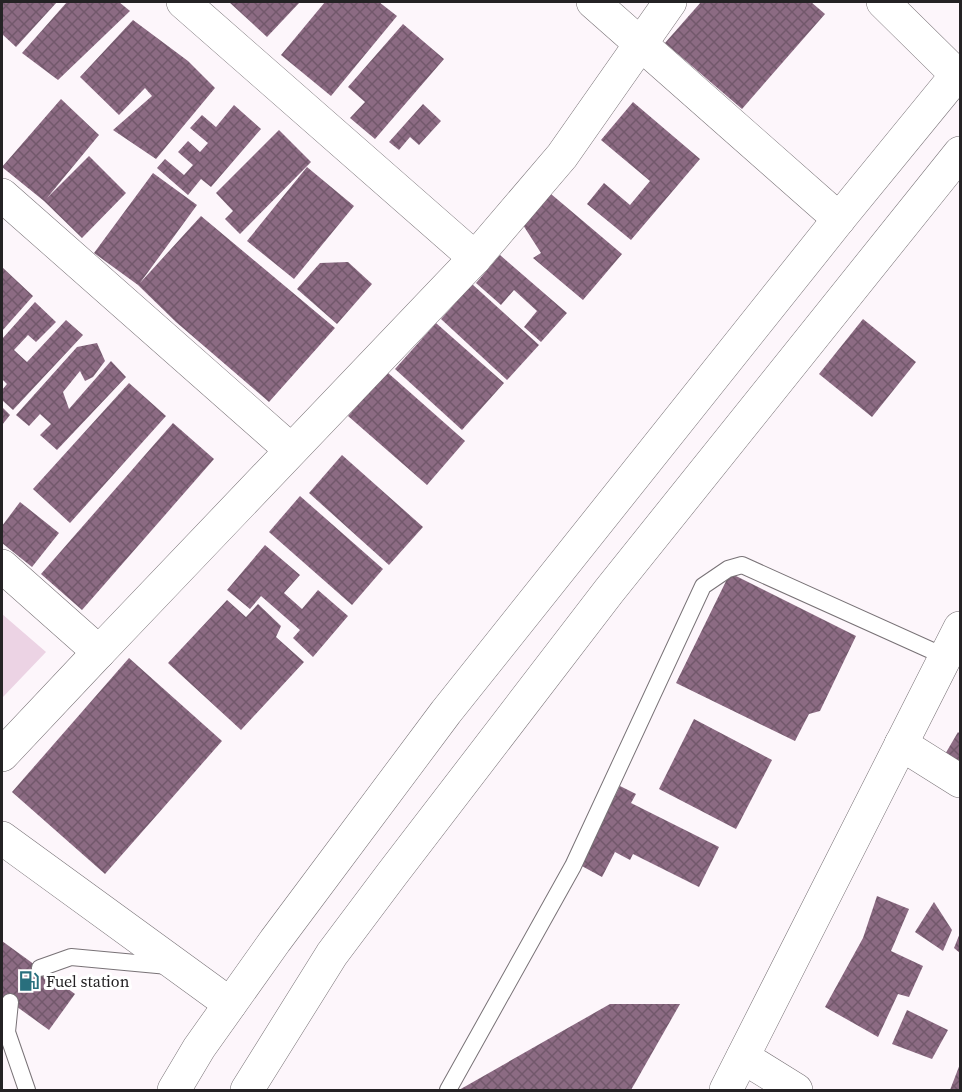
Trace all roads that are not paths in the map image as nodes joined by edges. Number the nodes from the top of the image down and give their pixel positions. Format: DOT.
graph roads {
  1 [pos="183,2"];
  2 [pos="593,2"];
  3 [pos="670,2"];
  4 [pos="883,2"];
  5 [pos="640,44"];
  6 [pos="958,73"];
  7 [pos="960,153"];
  8 [pos="2,195"];
  9 [pos="839,219"];
  10 [pos="474,258"];
  11 [pos="291,450"];
  12 [pos="2,566"];
  13 [pos="960,628"];
  14 [pos="99,652"];
  15 [pos="946,657"];
  16 [pos="901,744"];
  17 [pos="2,755"];
  18 [pos="960,781"];
  19 [pos="2,838"];
  20 [pos="179,967"];
  21 [pos="40,968"];
  22 [pos="10,1002"];
  23 [pos="230,1004"];
  24 [pos="743,1057"];
  25 [pos="27,1090"];
  26 [pos="174,1090"];
  27 [pos="247,1090"];
  28 [pos="448,1090"];
  29 [pos="726,1090"];
  30 [pos="796,1090"];
  1 -- 10 [label="street"];
  2 -- 5 [label="street"];
  3 -- 5 [label="street"];
  4 -- 6 [label="street"];
  5 -- 9 [label="street"];
  5 -- 10 [label="street"];
  6 -- 9 [label="street"];
  7 -- 27 [label="street"];
  8 -- 11 [label="street"];
  9 -- 23 [label="street"];
  10 -- 11 [label="street"];
  11 -- 14 [label="street"];
  12 -- 14 [label="street"];
  13 -- 15 [label="street"];
  14 -- 17 [label="street"];
  15 -- 16 [label="street"];
  15 -- 28 [label="lane"];
  16 -- 18 [label="street"];
  16 -- 24 [label="street"];
  19 -- 20 [label="street"];
  20 -- 21 [label="lane"];
  20 -- 23 [label="street"];
  22 -- 25 [label="lane"];
  23 -- 26 [label="street"];
  24 -- 29 [label="street"];
  24 -- 30 [label="street"];
}
